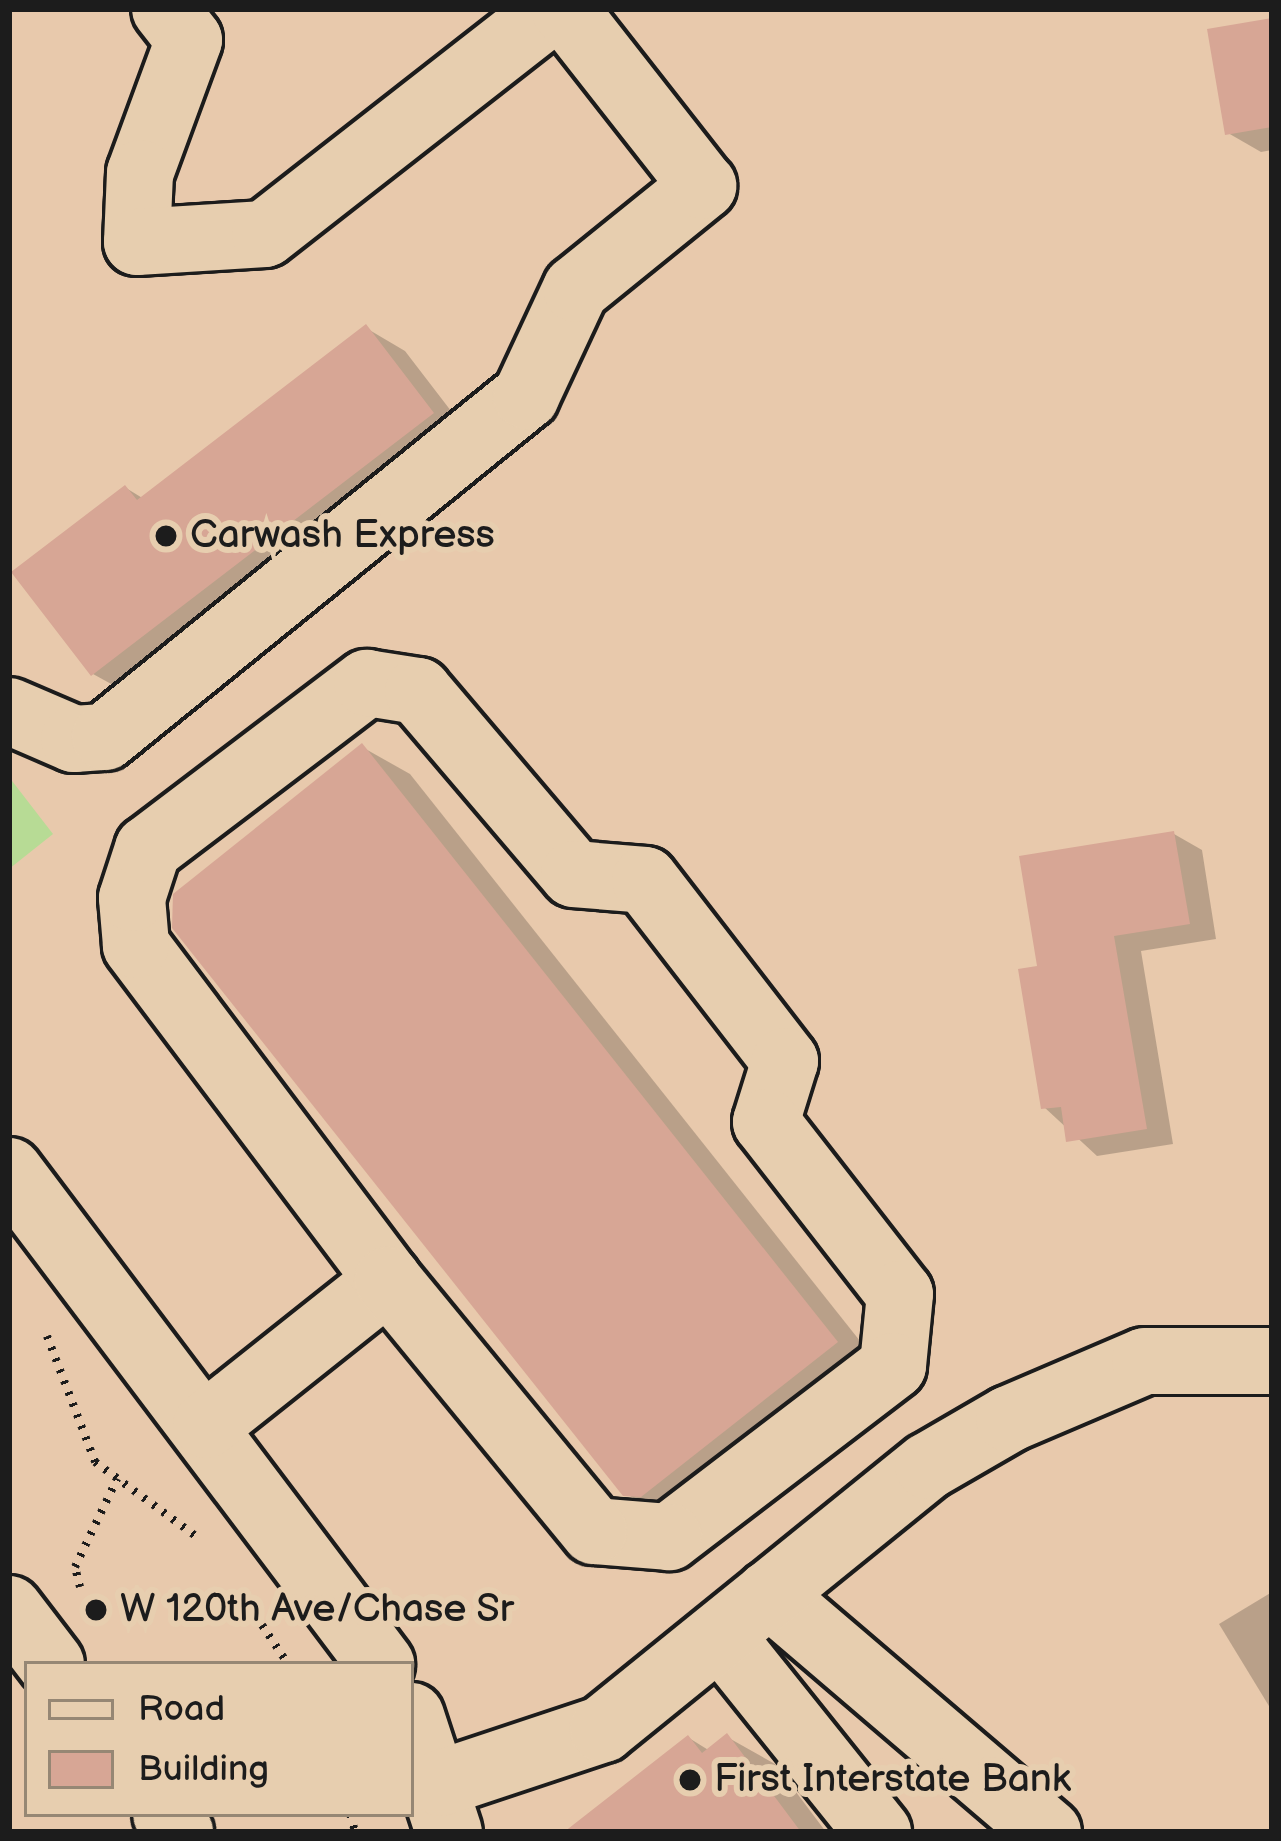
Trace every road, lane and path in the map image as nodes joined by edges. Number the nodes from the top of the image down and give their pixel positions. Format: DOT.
graph roads {
  1 [pos="554,9"];
  2 [pos="563,9"];
  3 [pos="190,19"];
  4 [pos="9,711"];
  5 [pos="9,1171"];
  6 [pos="388,1280"];
  7 [pos="39,1314"];
  8 [pos="1272,1361"];
  9 [pos="206,1425"];
  10 [pos="117,1479"];
  11 [pos="209,1546"];
  12 [pos="88,1598"];
  13 [pos="249,1605"];
  14 [pos="9,1609"];
  15 [pos="744,1614"];
  16 [pos="49,1661"];
  17 [pos="286,1661"];
  18 [pos="379,1661"];
  19 [pos="414,1724"];
  20 [pos="445,1807"];
  21 [pos="878,1832"];
  22 [pos="1048,1832"];
  1 -- 3 [label="street"];
  2 -- 4 [label="street"];
  5 -- 9 [label="street"];
  6 -- 6 [label="street"];
  6 -- 9 [label="street"];
  7 -- 10 [label="path"];
  8 -- 15 [label="street"];
  9 -- 18 [label="street"];
  10 -- 11 [label="path"];
  10 -- 12 [label="path"];
  13 -- 17 [label="path"];
  14 -- 16 [label="street"];
  15 -- 20 [label="street"];
  15 -- 21 [label="street"];
  15 -- 22 [label="street"];
  19 -- 20 [label="street"];
}
